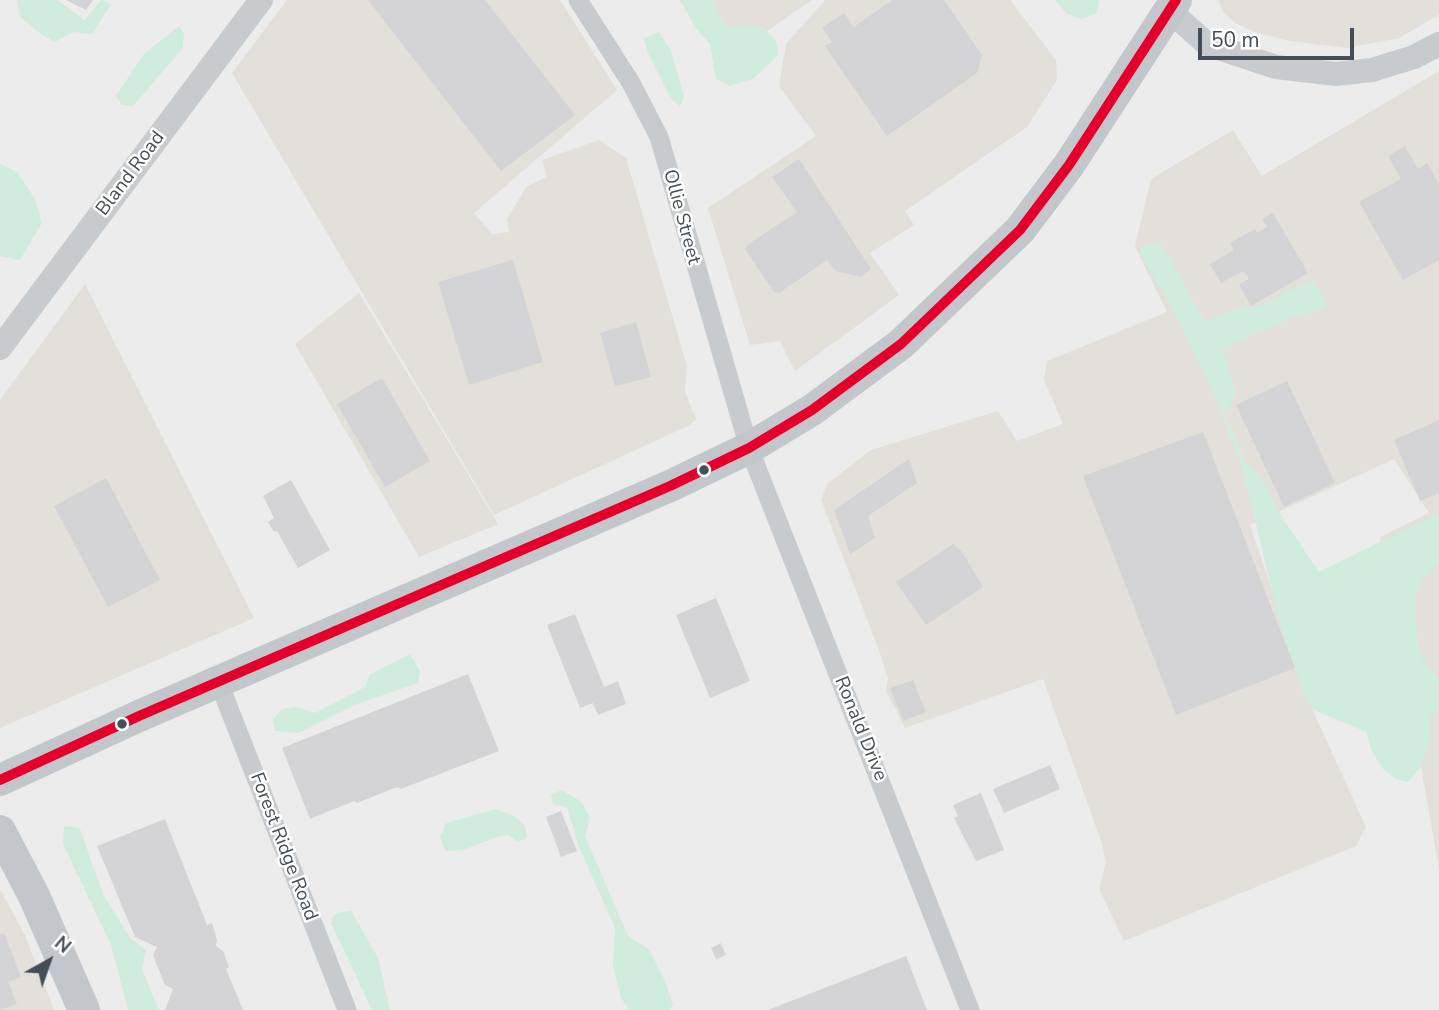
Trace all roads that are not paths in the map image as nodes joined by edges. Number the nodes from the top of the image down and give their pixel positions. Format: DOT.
graph roads {
  1 [pos="261,0"];
  2 [pos="578,0"];
  3 [pos="1174,6"];
  4 [pos="1439,44"];
  5 [pos="0,348"];
  6 [pos="749,449"];
  7 [pos="219,683"];
  8 [pos="0,780"];
  9 [pos="0,831"];
  10 [pos="84,1010"];
  11 [pos="347,1010"];
  12 [pos="970,1010"];
  1 -- 5 [label="street, Bland Road"];
  2 -- 6 [label="street, Ollie Street"];
  3 -- 4 [label="street"];
  3 -- 6 [label="main road"];
  6 -- 7 [label="main road"];
  6 -- 12 [label="street, Ronald Drive"];
  7 -- 8 [label="main road"];
  7 -- 11 [label="street, Forest Ridge Road"];
  9 -- 10 [label="main road"];
}
